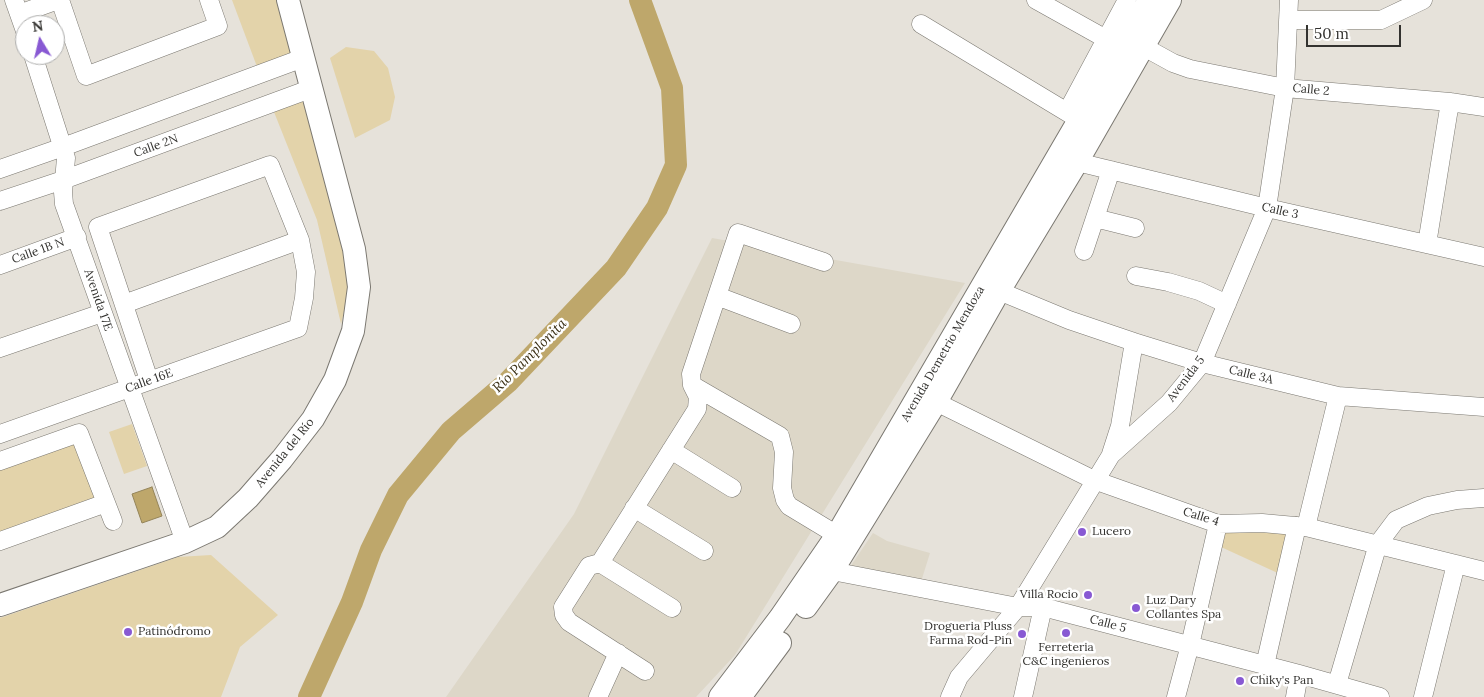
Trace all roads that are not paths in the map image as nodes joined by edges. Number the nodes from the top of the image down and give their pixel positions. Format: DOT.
graph roads {
  1 [pos="58,0"];
  2 [pos="209,0"];
  3 [pos="288,0"];
  4 [pos="1036,0"];
  5 [pos="1127,0"];
  6 [pos="1149,0"];
  7 [pos="1170,0"];
  8 [pos="1289,0"];
  9 [pos="1423,0"];
  10 [pos="17,7"];
  11 [pos="1288,20"];
  12 [pos="921,24"];
  13 [pos="1106,39"];
  14 [pos="1144,47"];
  15 [pos="303,58"];
  16 [pos="36,65"];
  17 [pos="1285,88"];
  18 [pos="310,89"];
  19 [pos="1450,102"];
  20 [pos="1484,107"];
  21 [pos="1074,116"];
  22 [pos="63,147"];
  23 [pos="1077,162"];
  24 [pos="0,169"];
  25 [pos="1111,170"];
  26 [pos="64,180"];
  27 [pos="0,201"];
  28 [pos="1267,208"];
  29 [pos="1095,218"];
  30 [pos="1135,228"];
  31 [pos="76,237"];
  32 [pos="300,240"];
  33 [pos="1427,244"];
  34 [pos="1084,251"];
  35 [pos="1484,257"];
  36 [pos="824,262"];
  37 [pos="0,264"];
  38 [pos="1136,276"];
  39 [pos="999,291"];
  40 [pos="717,296"];
  41 [pos="124,304"];
  42 [pos="1228,304"];
  43 [pos="102,313"];
  44 [pos="791,324"];
  45 [pos="1134,342"];
  46 [pos="0,348"];
  47 [pos="1202,362"];
  48 [pos="149,380"];
  49 [pos="692,385"];
  50 [pos="130,387"];
  51 [pos="1338,396"];
  52 [pos="936,402"];
  53 [pos="1484,407"];
  54 [pos="0,434"];
  55 [pos="671,450"];
  56 [pos="1110,455"];
  57 [pos="0,461"];
  58 [pos="1094,480"];
  59 [pos="732,488"];
  60 [pos="1484,498"];
  61 [pos="106,503"];
  62 [pos="634,508"];
  63 [pos="113,521"];
  64 [pos="1218,524"];
  65 [pos="1302,527"];
  66 [pos="837,535"];
  67 [pos="0,541"];
  68 [pos="185,542"];
  69 [pos="1378,544"];
  70 [pos="704,551"];
  71 [pos="600,563"];
  72 [pos="1456,564"];
  73 [pos="832,571"];
  74 [pos="1484,571"];
  75 [pos="0,605"];
  76 [pos="1018,607"];
  77 [pos="1043,607"];
  78 [pos="672,608"];
  79 [pos="1190,645"];
  80 [pos="618,653"];
  81 [pos="1265,665"];
  82 [pos="645,671"];
  83 [pos="1299,674"];
  84 [pos="1337,684"];
  85 [pos="755,686"];
  86 [pos="598,697"];
  87 [pos="720,697"];
  88 [pos="740,697"];
  89 [pos="950,697"];
  90 [pos="1022,697"];
  91 [pos="1176,697"];
  92 [pos="1295,697"];
  93 [pos="1380,697"];
  94 [pos="1423,697"];
  1 -- 2 [label="street"];
  1 -- 10 [label="street"];
  3 -- 15 [label="main road, Avenida del Río"];
  4 -- 13 [label="street"];
  5 -- 13 [label="street"];
  6 -- 21 [label="main road, Avenida Demetrio Mendoza"];
  7 -- 14 [label="main road, Avenida Demetrio Mendoza"];
  8 -- 11 [label="street, Avenida 5"];
  9 -- 11 [label="street"];
  11 -- 17 [label="street, Avenida 5"];
  12 -- 21 [label="street"];
  13 -- 21 [label="street"];
  14 -- 17 [label="street, Calle 2"];
  14 -- 23 [label="main road, Avenida Demetrio Mendoza"];
  15 -- 18 [label="main road, Avenida del Río"];
  15 -- 22 [label="street"];
  16 -- 22 [label="street, Avenida 17E"];
  17 -- 19 [label="street, Calle 2"];
  17 -- 28 [label="street, Avenida 5"];
  18 -- 26 [label="street, Calle 2N"];
  18 -- 68 [label="main road, Avenida del Río"];
  19 -- 20 [label="street, Calle 2"];
  19 -- 33 [label="street"];
  21 -- 66 [label="main road, Avenida Demetrio Mendoza"];
  22 -- 24 [label="street"];
  22 -- 26 [label="street, Avenida 17E"];
  23 -- 25 [label="street, Calle 3"];
  23 -- 39 [label="main road, Avenida Demetrio Mendoza"];
  25 -- 28 [label="street, Calle 3"];
  25 -- 29 [label="street"];
  26 -- 27 [label="street, Calle 2N"];
  26 -- 31 [label="street, Avenida 17E"];
  28 -- 33 [label="street, Calle 3"];
  28 -- 42 [label="street, Avenida 5"];
  29 -- 30 [label="street"];
  29 -- 34 [label="street"];
  31 -- 37 [label="street, Calle 1B N"];
  31 -- 43 [label="street, Avenida 17E"];
  32 -- 41 [label="street"];
  32 -- 41 [label="street"];
  32 -- 48 [label="street, Calle 16E"];
  33 -- 35 [label="street, Calle 3"];
  36 -- 40 [label="street"];
  38 -- 42 [label="street"];
  39 -- 45 [label="street, Calle 3A"];
  39 -- 52 [label="main road, Avenida Demetrio Mendoza"];
  40 -- 44 [label="street"];
  40 -- 49 [label="street"];
  41 -- 48 [label="street"];
  42 -- 47 [label="street, Avenida 5"];
  43 -- 46 [label="street"];
  43 -- 50 [label="street, Avenida 17E"];
  45 -- 47 [label="street, Calle 3A"];
  45 -- 56 [label="street"];
  47 -- 51 [label="street, Calle 3A"];
  47 -- 56 [label="street, Avenida 5"];
  48 -- 50 [label="street, Calle 16E"];
  49 -- 55 [label="street"];
  49 -- 66 [label="street"];
  50 -- 54 [label="street, Calle 16E"];
  50 -- 68 [label="street, Avenida 17E"];
  51 -- 53 [label="street, Calle 3A"];
  51 -- 65 [label="street"];
  52 -- 58 [label="street, Calle 4"];
  52 -- 73 [label="main road, Avenida Demetrio Mendoza"];
  55 -- 59 [label="street"];
  55 -- 62 [label="street"];
  56 -- 58 [label="street, Avenida 5"];
  57 -- 61 [label="street"];
  58 -- 64 [label="street, Calle 4"];
  58 -- 76 [label="street, Avenida 5"];
  60 -- 69 [label="street"];
  61 -- 63 [label="street"];
  61 -- 67 [label="street"];
  62 -- 70 [label="street"];
  62 -- 71 [label="street"];
  64 -- 65 [label="street, Calle 4"];
  64 -- 79 [label="street"];
  65 -- 69 [label="street, Calle 4"];
  65 -- 81 [label="street"];
  66 -- 87 [label="main road, Avenida Demetrio Mendoza"];
  68 -- 75 [label="main road, Avenida del Río"];
  69 -- 72 [label="street, Calle 4"];
  69 -- 84 [label="street"];
  71 -- 78 [label="street"];
  71 -- 80 [label="street"];
  72 -- 74 [label="street, Calle 4"];
  72 -- 94 [label="street"];
  73 -- 76 [label="street, Calle 5"];
  73 -- 85 [label="main road, Avenida Demetrio Mendoza"];
  76 -- 77 [label="street, Calle 5"];
  76 -- 89 [label="street, Avenida 5"];
  77 -- 79 [label="street, Calle 5"];
  77 -- 90 [label="street"];
  79 -- 81 [label="street, Calle 5"];
  79 -- 91 [label="street"];
  80 -- 82 [label="street"];
  80 -- 86 [label="street"];
  81 -- 83 [label="street, Calle 5"];
  83 -- 84 [label="street, Calle 5"];
  83 -- 92 [label="street"];
  84 -- 93 [label="street, Calle 5"];
  85 -- 88 [label="main road, Avenida Demetrio Mendoza"];
}
